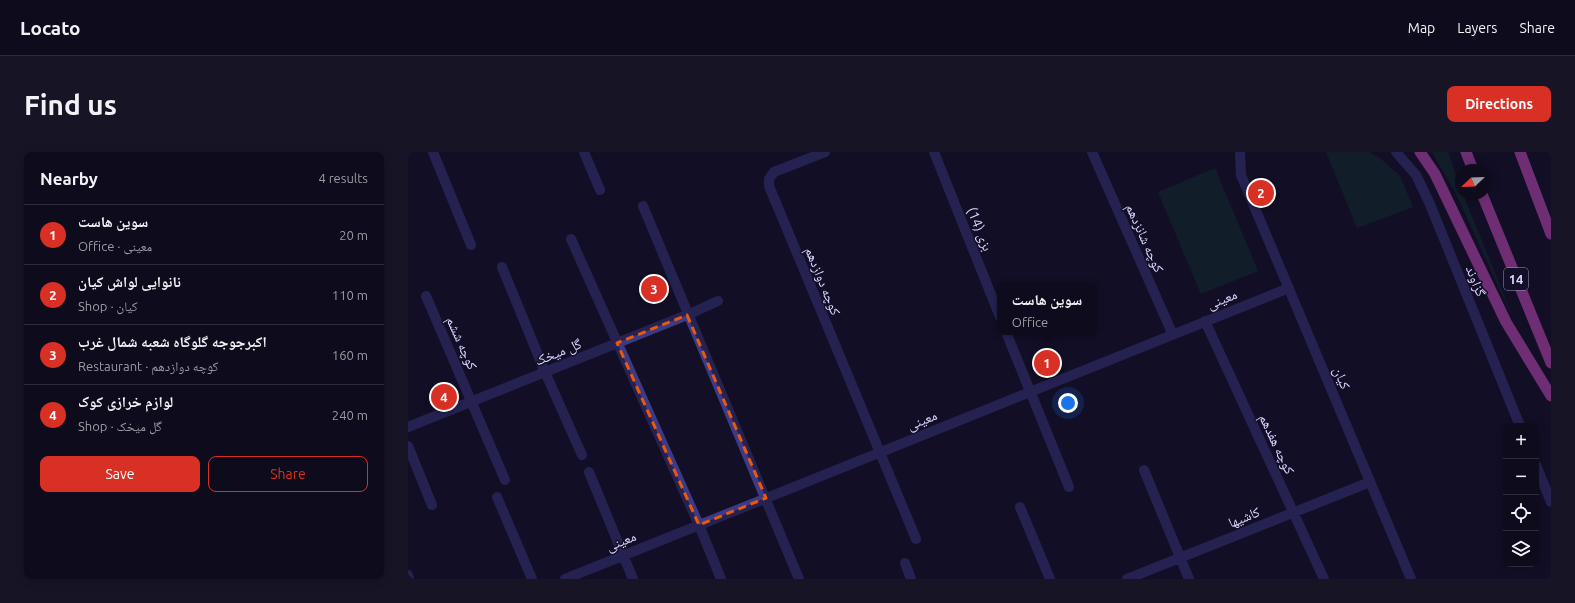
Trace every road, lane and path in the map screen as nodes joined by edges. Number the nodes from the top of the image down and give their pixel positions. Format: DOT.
graph roads {
  1 [pos="433,152"];
  2 [pos="584,152"];
  3 [pos="825,152"];
  4 [pos="934,152"];
  5 [pos="1092,152"];
  6 [pos="1240,152"];
  7 [pos="1396,152"];
  8 [pos="1420,152"];
  9 [pos="1466,152"];
  10 [pos="1520,152"];
  11 [pos="800,157"];
  12 [pos="1471,164"];
  13 [pos="600,190"];
  14 [pos="1484,200"];
  15 [pos="643,206"];
  16 [pos="1551,234"];
  17 [pos="571,239"];
  18 [pos="471,245"];
  19 [pos="502,267"];
  20 [pos="1289,288"];
  21 [pos="426,296"];
  22 [pos="718,301"];
  23 [pos="997,310"];
  24 [pos="687,315"];
  25 [pos="1205,322"];
  26 [pos="1173,334"];
  27 [pos="1007,335"];
  28 [pos="617,343"];
  29 [pos="1551,363"];
  30 [pos="545,372"];
  31 [pos="1030,392"];
  32 [pos="1551,396"];
  33 [pos="472,402"];
  34 [pos="1519,423"];
  35 [pos="408,427"];
  36 [pos="408,446"];
  37 [pos="878,453"];
  38 [pos="582,455"];
  39 [pos="1144,470"];
  40 [pos="589,472"];
  41 [pos="1539,472"];
  42 [pos="505,480"];
  43 [pos="1370,482"];
  44 [pos="1069,487"];
  45 [pos="497,497"];
  46 [pos="766,498"];
  47 [pos="1551,502"];
  48 [pos="432,505"];
  49 [pos="1020,507"];
  50 [pos="1294,512"];
  51 [pos="699,525"];
  52 [pos="916,539"];
  53 [pos="622,556"];
  54 [pos="1181,558"];
  55 [pos="905,563"];
  56 [pos="408,575"];
  57 [pos="410,579"];
  58 [pos="532,579"];
  59 [pos="565,579"];
  60 [pos="633,579"];
  61 [pos="721,579"];
  62 [pos="799,579"];
  63 [pos="911,579"];
  64 [pos="1050,579"];
  65 [pos="1127,579"];
  66 [pos="1190,579"];
  67 [pos="1324,579"];
  68 [pos="1411,579"];
  1 -- 18 [label="street"];
  2 -- 13 [label="street"];
  3 -- 11 [label="street, کوچه دوازدهم"];
  4 -- 23 [label="street, بزی (14)"];
  5 -- 26 [label="street, کوچه شانزدهم"];
  6 -- 20 [label="street, کیان"];
  7 -- 34 [label="street, گزاوند"];
  8 -- 32 [label="highway"];
  9 -- 12 [label="highway"];
  10 -- 16 [label="highway"];
  11 -- 37 [label="street, کوچه دوازدهم"];
  14 -- 29 [label="highway, 14"];
  15 -- 24 [label="street"];
  17 -- 28 [label="street"];
  19 -- 30 [label="street"];
  20 -- 25 [label="street, معینی"];
  20 -- 43 [label="street, کیان"];
  21 -- 33 [label="street, کوچه ششم"];
  22 -- 24 [label="street, گل میخک"];
  24 -- 28 [label="street, گل میخک"];
  24 -- 46 [label="street"];
  25 -- 26 [label="street, معینی"];
  25 -- 50 [label="street, کوچه هفدهم"];
  26 -- 31 [label="street, معینی"];
  27 -- 31 [label="street"];
  28 -- 30 [label="street, گل میخک"];
  28 -- 51 [label="street"];
  30 -- 33 [label="street, گل میخک"];
  30 -- 38 [label="street"];
  31 -- 37 [label="street, معینی"];
  31 -- 44 [label="street"];
  33 -- 35 [label="street, گل میخک"];
  33 -- 42 [label="street, کوچه ششم"];
  36 -- 48 [label="street"];
  37 -- 46 [label="street, معینی"];
  37 -- 52 [label="street, کوچه دوازدهم"];
  39 -- 54 [label="street"];
  40 -- 53 [label="street"];
  41 -- 47 [label="street"];
  43 -- 50 [label="street, کاشیها"];
  43 -- 68 [label="street, کیان"];
  45 -- 58 [label="street"];
  46 -- 51 [label="street, معینی"];
  46 -- 62 [label="street"];
  49 -- 64 [label="street"];
  50 -- 54 [label="street, کاشیها"];
  50 -- 67 [label="street, کوچه هفدهم"];
  51 -- 53 [label="street, معینی"];
  51 -- 61 [label="street"];
  53 -- 59 [label="street, معینی"];
  53 -- 60 [label="street"];
  54 -- 65 [label="street, کاشیها"];
  54 -- 66 [label="street"];
  55 -- 63 [label="street"];
  56 -- 57 [label="street"];
}
